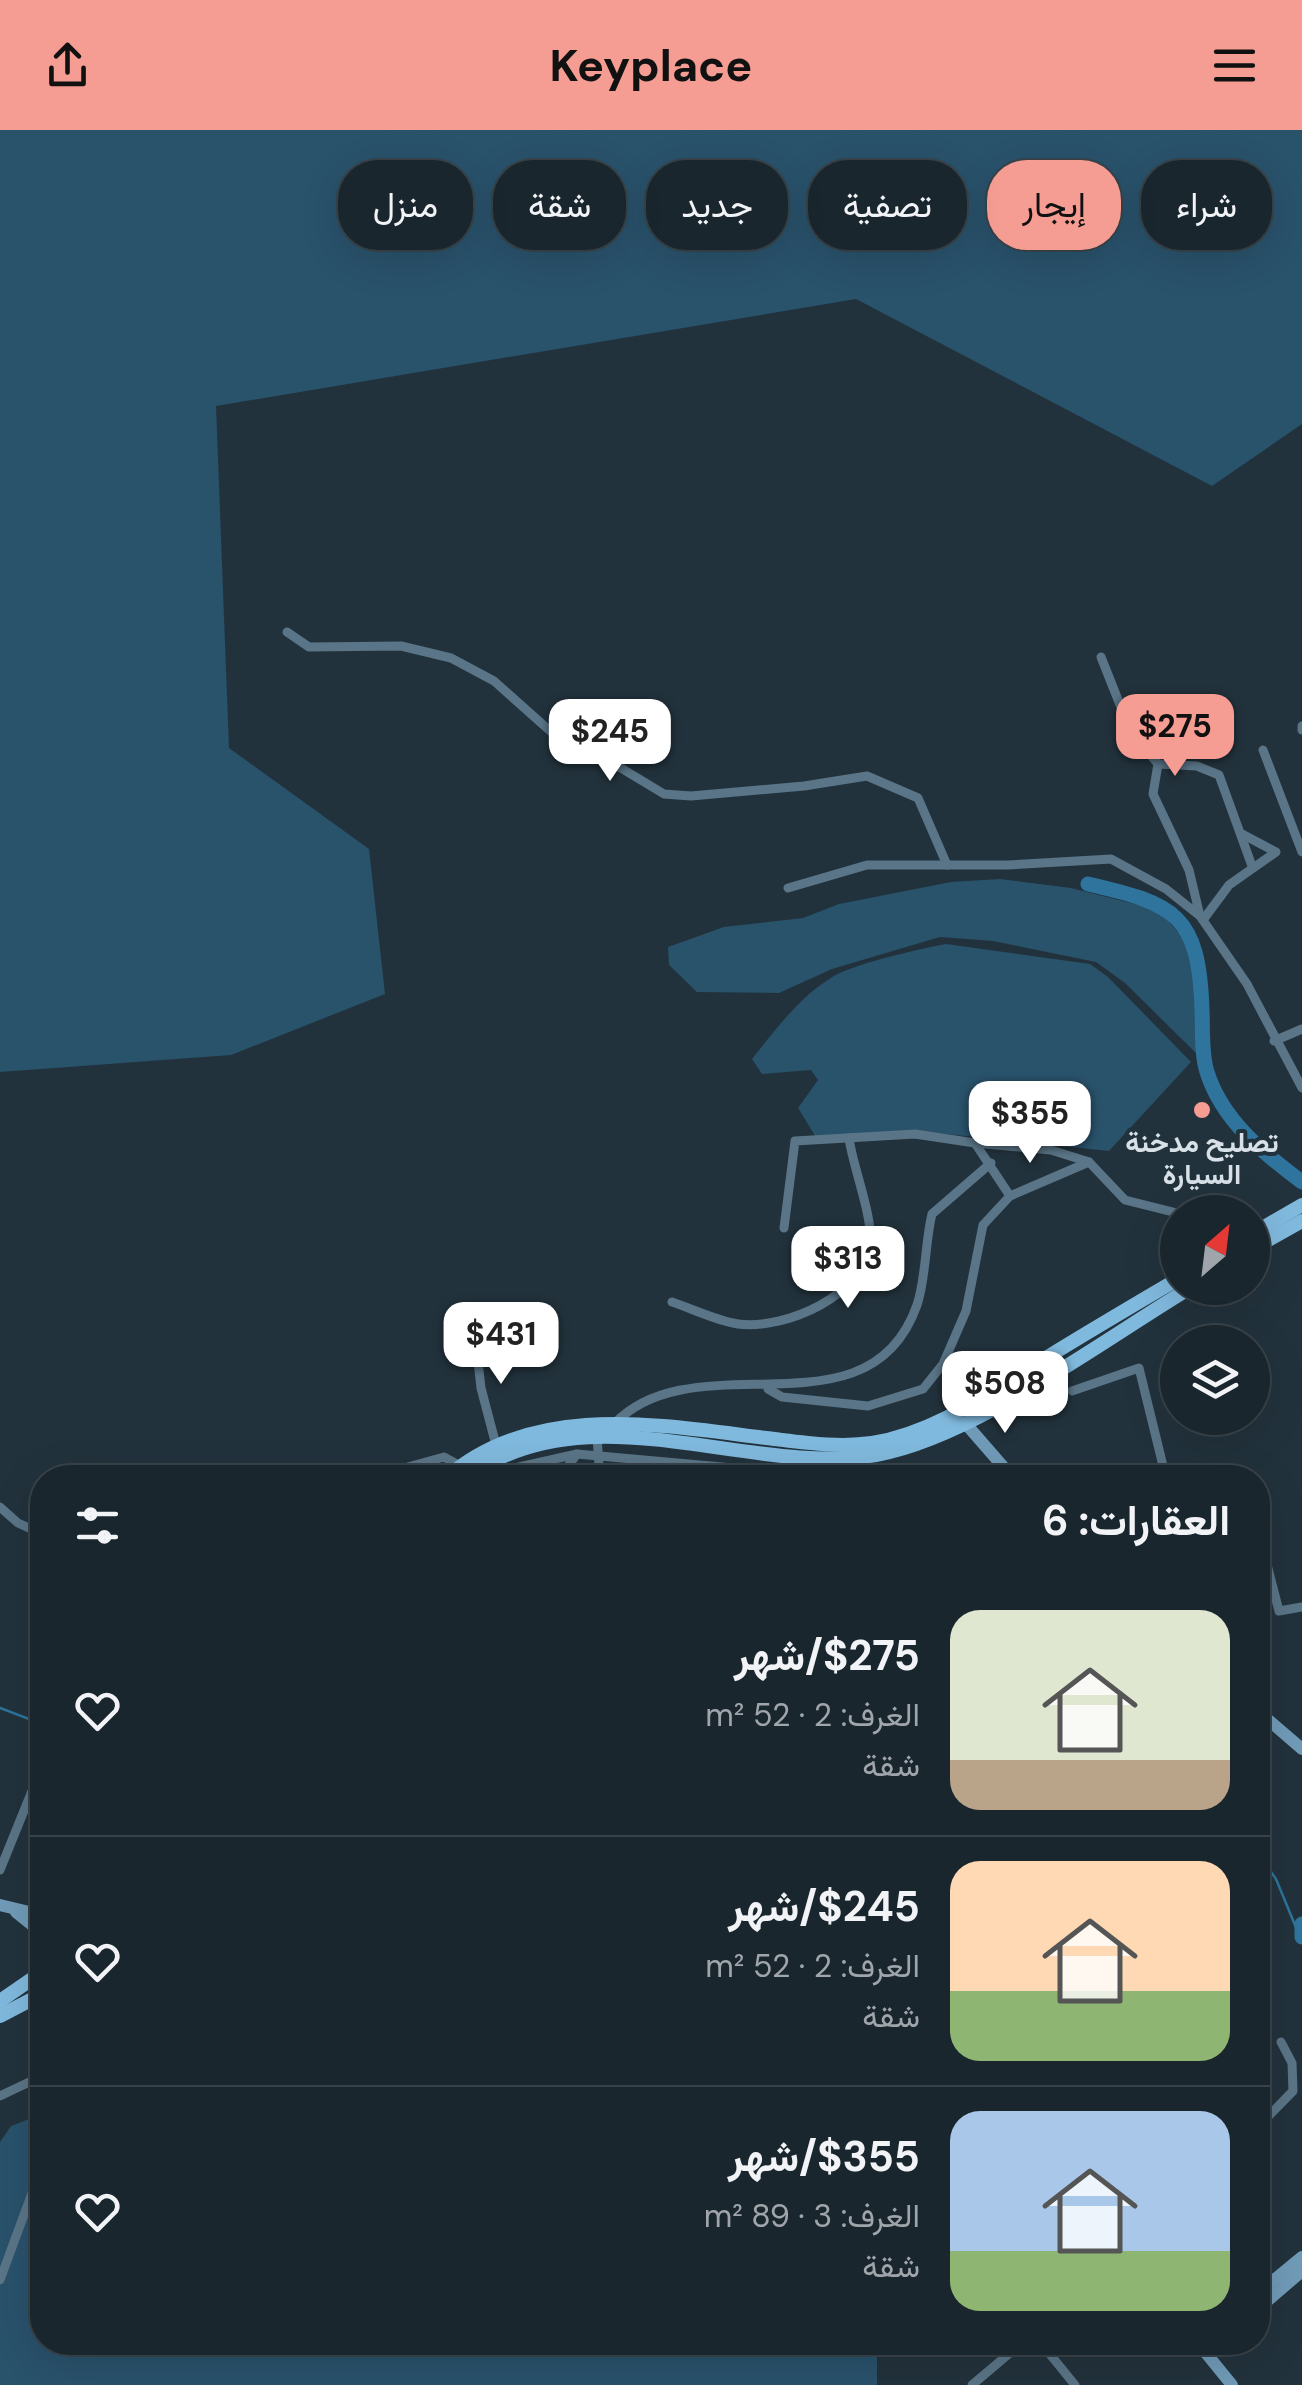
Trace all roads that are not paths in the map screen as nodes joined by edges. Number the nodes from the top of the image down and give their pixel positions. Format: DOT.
graph roads {
  1 [pos="287,632"];
  2 [pos="1101,657"];
  3 [pos="1263,750"];
  4 [pos="1158,764"];
  5 [pos="1242,834"];
  6 [pos="1301,844"];
  7 [pos="1276,852"];
  8 [pos="947,865"];
  9 [pos="1252,866"];
  10 [pos="788,888"];
  11 [pos="1202,918"];
  12 [pos="1302,1029"];
  13 [pos="1274,1040"];
  14 [pos="1302,1088"];
  15 [pos="849,1138"];
  16 [pos="976,1144"];
  17 [pos="1089,1162"];
  18 [pos="991,1163"];
  19 [pos="1010,1196"];
  20 [pos="1302,1205"];
  21 [pos="1160,1209"];
  22 [pos="1302,1221"];
  23 [pos="1270,1224"];
  24 [pos="784,1228"];
  25 [pos="1270,1239"];
  26 [pos="1160,1290"];
  27 [pos="672,1302"];
  28 [pos="1162,1305"];
  29 [pos="475,1335"];
  30 [pos="766,1387"];
  31 [pos="1072,1391"];
  32 [pos="615,1423"];
  33 [pos="966,1424"];
  34 [pos="597,1438"];
  35 [pos="496,1445"];
  36 [pos="577,1454"];
  37 [pos="798,1455"];
  38 [pos="596,1456"];
  39 [pos="415,1465"];
  40 [pos="456,1465"];
  41 [pos="474,1465"];
  42 [pos="510,1465"];
  43 [pos="527,1465"];
  44 [pos="568,1465"];
  45 [pos="598,1465"];
  46 [pos="681,1465"];
  47 [pos="786,1465"];
  48 [pos="1001,1465"];
  49 [pos="1163,1465"];
  50 [pos="0,1506"];
  51 [pos="30,1528"];
  52 [pos="1270,1576"];
  53 [pos="1302,1607"];
  54 [pos="1270,1721"];
  55 [pos="1302,1749"];
  56 [pos="30,1796"];
  57 [pos="0,1870"];
  58 [pos="5,1907"];
  59 [pos="30,1912"];
  60 [pos="30,1925"];
  61 [pos="30,1980"];
  62 [pos="30,2000"];
  63 [pos="0,2001"];
  64 [pos="0,2016"];
  65 [pos="1282,2042"];
  66 [pos="30,2082"];
  67 [pos="0,2096"];
  68 [pos="1270,2115"];
  69 [pos="30,2191"];
  70 [pos="1302,2256"];
  71 [pos="1302,2271"];
  72 [pos="0,2280"];
  73 [pos="1270,2283"];
  74 [pos="1270,2299"];
  75 [pos="1008,2355"];
  76 [pos="1051,2355"];
  77 [pos="1207,2355"];
  78 [pos="1226,2383"];
  79 [pos="972,2385"];
  80 [pos="1076,2385"];
  1 -- 8 [label="street"];
  2 -- 4 [label="street"];
  3 -- 6 [label="street"];
  4 -- 5 [label="street"];
  4 -- 11 [label="street"];
  5 -- 7 [label="street"];
  5 -- 9 [label="street"];
  6 -- 7 [label="street"];
  7 -- 9 [label="street"];
  8 -- 10 [label="street"];
  8 -- 11 [label="street"];
  9 -- 11 [label="street"];
  11 -- 13 [label="street"];
  12 -- 13 [label="street"];
  13 -- 14 [label="street"];
  15 -- 16 [label="street"];
  15 -- 24 [label="street"];
  15 -- 27 [label="street"];
  16 -- 17 [label="street"];
  16 -- 18 [label="street"];
  17 -- 19 [label="street"];
  17 -- 21 [label="street"];
  18 -- 19 [label="street"];
  18 -- 30 [label="street"];
  19 -- 30 [label="street"];
  20 -- 23 [label="main road"];
  22 -- 25 [label="main road"];
  26 -- 32 [label="main road"];
  28 -- 33 [label="main road"];
  29 -- 35 [label="street"];
  30 -- 32 [label="street"];
  31 -- 49 [label="street"];
  32 -- 35 [label="main road"];
  33 -- 37 [label="main road"];
  33 -- 48 [label="street"];
  34 -- 37 [label="main road"];
  34 -- 38 [label="street"];
  34 -- 42 [label="main road"];
  35 -- 41 [label="main road"];
  36 -- 38 [label="street"];
  36 -- 43 [label="street"];
  36 -- 44 [label="street"];
  37 -- 47 [label="street"];
  38 -- 45 [label="street"];
  38 -- 46 [label="street"];
  39 -- 40 [label="street"];
  50 -- 51 [label="street"];
  52 -- 53 [label="street"];
  54 -- 55 [label="street"];
  56 -- 57 [label="street"];
  58 -- 59 [label="street"];
  58 -- 60 [label="street"];
  61 -- 63 [label="main road"];
  62 -- 64 [label="main road"];
  65 -- 68 [label="street"];
  66 -- 67 [label="street"];
  69 -- 72 [label="street"];
  70 -- 73 [label="street"];
  71 -- 74 [label="street"];
  75 -- 79 [label="street"];
  76 -- 80 [label="street"];
  77 -- 78 [label="street"];
}
